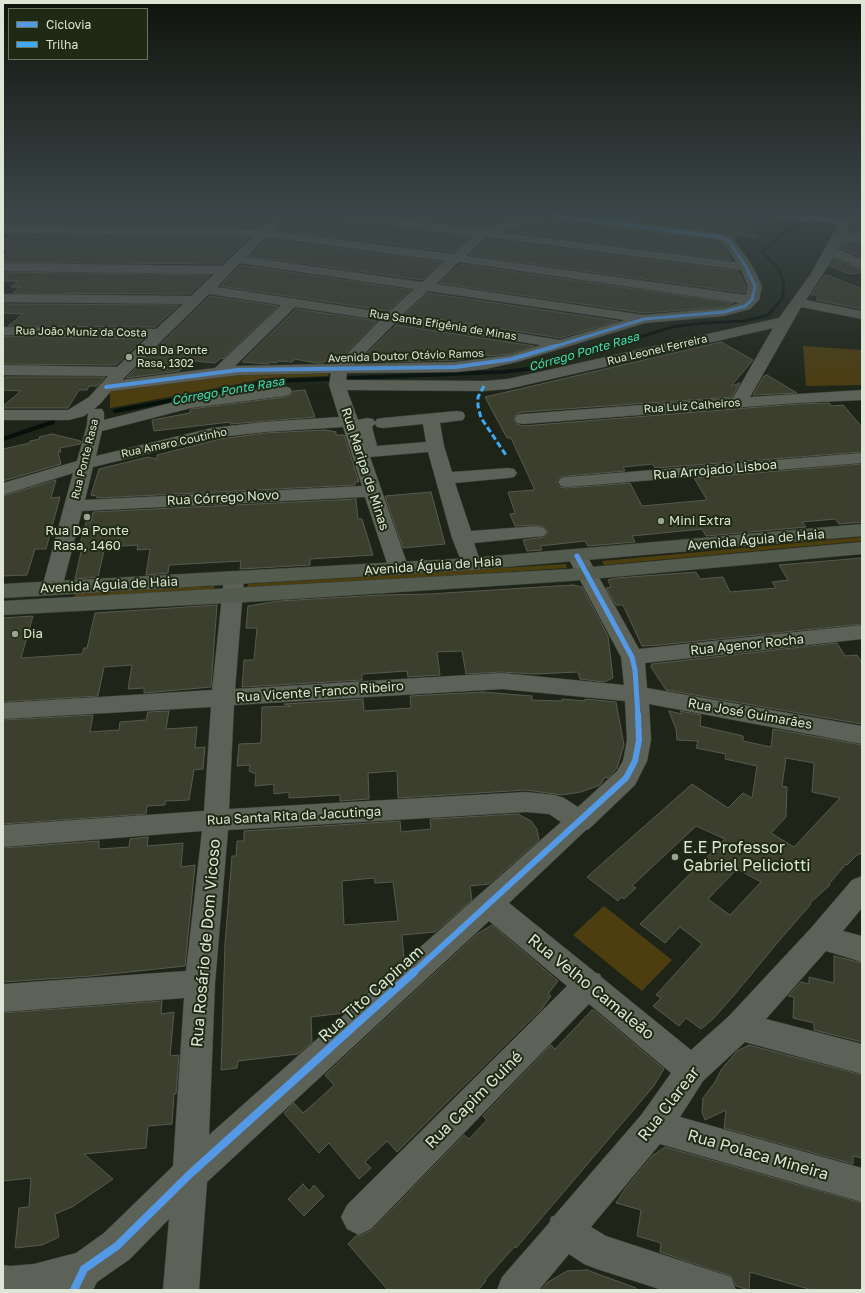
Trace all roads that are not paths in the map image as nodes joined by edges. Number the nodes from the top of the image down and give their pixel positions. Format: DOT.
graph roads {
  1 [pos="220,275"];
  2 [pos="351,275"];
  3 [pos="437,275"];
  4 [pos="578,275"];
  5 [pos="750,275"];
  6 [pos="816,275"];
  7 [pos="426,286"];
  8 [pos="205,289"];
  9 [pos="3,298"];
  10 [pos="195,300"];
  11 [pos="752,300"];
  12 [pos="292,302"];
  13 [pos="797,302"];
  14 [pos="862,315"];
  15 [pos="392,317"];
  16 [pos="644,319"];
  17 [pos="785,321"];
  18 [pos="3,331"];
  19 [pos="160,334"];
  20 [pos="563,344"];
  21 [pos="3,370"];
  22 [pos="221,371"];
  23 [pos="122,372"];
  24 [pos="339,377"];
  25 [pos="106,387"];
  26 [pos="284,391"];
  27 [pos="862,394"];
  28 [pos="739,402"];
  29 [pos="3,414"];
  30 [pos="40,416"];
  31 [pos="95,416"];
  32 [pos="457,416"];
  33 [pos="431,418"];
  34 [pos="523,419"];
  35 [pos="350,421"];
  36 [pos="3,427"];
  37 [pos="436,446"];
  38 [pos="862,458"];
  39 [pos="84,464"];
  40 [pos="508,473"];
  41 [pos="445,478"];
  42 [pos="567,482"];
  43 [pos="3,489"];
  44 [pos="372,491"];
  45 [pos="74,506"];
  46 [pos="862,530"];
  47 [pos="537,532"];
  48 [pos="462,538"];
  49 [pos="862,548"];
  50 [pos="471,564"];
  51 [pos="582,565"];
  52 [pos="399,569"];
  53 [pos="234,587"];
  54 [pos="3,590"];
  55 [pos="50,597"];
  56 [pos="3,601"];
  57 [pos="3,608"];
  58 [pos="862,632"];
  59 [pos="632,657"];
  60 [pos="637,694"];
  61 [pos="223,698"];
  62 [pos="3,712"];
  63 [pos="862,734"];
  64 [pos="216,820"];
  65 [pos="580,822"];
  66 [pos="3,836"];
  67 [pos="862,888"];
  68 [pos="490,904"];
  69 [pos="821,937"];
  70 [pos="862,949"];
  71 [pos="200,983"];
  72 [pos="589,984"];
  73 [pos="3,998"];
  74 [pos="740,1026"];
  75 [pos="862,1059"];
  76 [pos="692,1070"];
  77 [pos="654,1126"];
  78 [pos="190,1174"];
  79 [pos="862,1185"];
  80 [pos="359,1217"];
  81 [pos="564,1230"];
  82 [pos="79,1280"];
  83 [pos="3,1283"];
  84 [pos="181,1290"];
  85 [pos="515,1290"];
  86 [pos="718,1290"];
  1 -- 8 [label="street, Rua Ponte Rasa"];
  2 -- 7 [label="street"];
  3 -- 7 [label="street"];
  4 -- 11 [label="street"];
  5 -- 11 [label="street"];
  6 -- 13 [label="street"];
  7 -- 15 [label="street"];
  7 -- 16 [label="street"];
  8 -- 10 [label="street, Rua Ponte Rasa"];
  8 -- 12 [label="street, Rua Santa Efigênia de Minas"];
  9 -- 10 [label="street"];
  10 -- 19 [label="street, Rua Ponte Rasa"];
  11 -- 16 [label="street, Avenida Doutor Otávio Ramos"];
  12 -- 15 [label="street, Rua Santa Efigênia de Minas"];
  12 -- 22 [label="street"];
  13 -- 14 [label="street"];
  13 -- 17 [label="street"];
  15 -- 20 [label="street, Rua Santa Efigênia de Minas"];
  15 -- 24 [label="street"];
  16 -- 20 [label="street, Avenida Doutor Otávio Ramos"];
  17 -- 24 [label="street, Rua Leonel Ferreira"];
  17 -- 28 [label="street"];
  18 -- 19 [label="street, Rua João Muniz da Costa"];
  19 -- 23 [label="street, Rua Ponte Rasa"];
  20 -- 24 [label="street, Avenida Doutor Otávio Ramos"];
  21 -- 23 [label="street"];
  22 -- 24 [label="street, Avenida Doutor Otávio Ramos"];
  22 -- 25 [label="street, Avenida Doutor Otávio Ramos"];
  23 -- 25 [label="street, Rua Ponte Rasa"];
  24 -- 35 [label="street, Rua Maripa de Minas"];
  25 -- 31 [label="street, Rua Ponte Rasa"];
  26 -- 31 [label="street"];
  27 -- 28 [label="street, Rua Luiz Calheiros"];
  28 -- 34 [label="street, Rua Luiz Calheiros"];
  29 -- 30 [label="street"];
  30 -- 31 [label="street"];
  30 -- 36 [label="street"];
  31 -- 39 [label="street, Rua Ponte Rasa"];
  32 -- 33 [label="street"];
  33 -- 37 [label="street"];
  33 -- 37 [label="street"];
  35 -- 39 [label="street, Rua Amaro Coutinho"];
  35 -- 44 [label="street, Rua Maripa de Minas"];
  37 -- 41 [label="street"];
  38 -- 42 [label="street, Rua Arrojado Lisboa"];
  39 -- 43 [label="street, Rua Amaro Coutinho"];
  39 -- 45 [label="street, Rua Ponte Rasa"];
  40 -- 41 [label="street"];
  41 -- 48 [label="street"];
  44 -- 45 [label="street, Rua Córrego Novo"];
  44 -- 52 [label="street, Rua Maripa de Minas"];
  45 -- 55 [label="street, Rua Ponte Rasa"];
  46 -- 51 [label="main road, Avenida Águia de Haia"];
  47 -- 48 [label="street"];
  48 -- 50 [label="street"];
  49 -- 51 [label="main road, Avenida Águia de Haia"];
  50 -- 51 [label="main road, Avenida Águia de Haia"];
  50 -- 52 [label="main road, Avenida Águia de Haia"];
  51 -- 53 [label="main road, Avenida Águia de Haia"];
  51 -- 59 [label="street, Rua Tito Capinam"];
  52 -- 53 [label="main road, Avenida Águia de Haia"];
  53 -- 55 [label="main road, Avenida Águia de Haia"];
  53 -- 61 [label="street, Rua Rosário de Dom Vicoso"];
  54 -- 55 [label="main road, Avenida Águia de Haia"];
  55 -- 56 [label="main road"];
  55 -- 57 [label="main road, Avenida Águia de Haia"];
  58 -- 59 [label="street, Rua Agenor Rocha"];
  59 -- 60 [label="street, Rua Tito Capinam"];
  60 -- 61 [label="street, Rua Vicente Franco Ribeiro"];
  60 -- 63 [label="street, Rua José Guimarães"];
  60 -- 65 [label="street, Rua Tito Capinam"];
  61 -- 62 [label="street, Rua Vicente Franco Ribeiro"];
  61 -- 64 [label="street, Rua Rosário de Dom Vicoso"];
  64 -- 65 [label="street, Rua Santa Rita da Jacutinga"];
  64 -- 66 [label="street, Rua Santa Rita da Jacutinga"];
  64 -- 71 [label="street, Rua Rosário de Dom Vicoso"];
  65 -- 68 [label="street, Rua Tito Capinam"];
  67 -- 69 [label="street, Rua Clarear"];
  68 -- 72 [label="street, Rua Velho Camaleão"];
  68 -- 78 [label="street, Rua Tito Capinam"];
  69 -- 70 [label="street"];
  69 -- 74 [label="street, Rua Clarear"];
  71 -- 73 [label="street"];
  71 -- 78 [label="street, Rua Rosário de Dom Vicoso"];
  72 -- 76 [label="street, Rua Velho Camaleão"];
  72 -- 80 [label="street, Rua Capim Guiné"];
  74 -- 75 [label="street"];
  74 -- 76 [label="street, Rua Clarear"];
  76 -- 77 [label="street, Rua Clarear"];
  77 -- 79 [label="street, Rua Polaca Mineira"];
  77 -- 81 [label="street, Rua Clarear"];
  78 -- 82 [label="street, Rua Tito Capinam"];
  78 -- 84 [label="street, Rua Rosário de Dom Vicoso"];
  81 -- 85 [label="street, Rua Clarear"];
  81 -- 86 [label="street"];
  82 -- 83 [label="street"];
}
